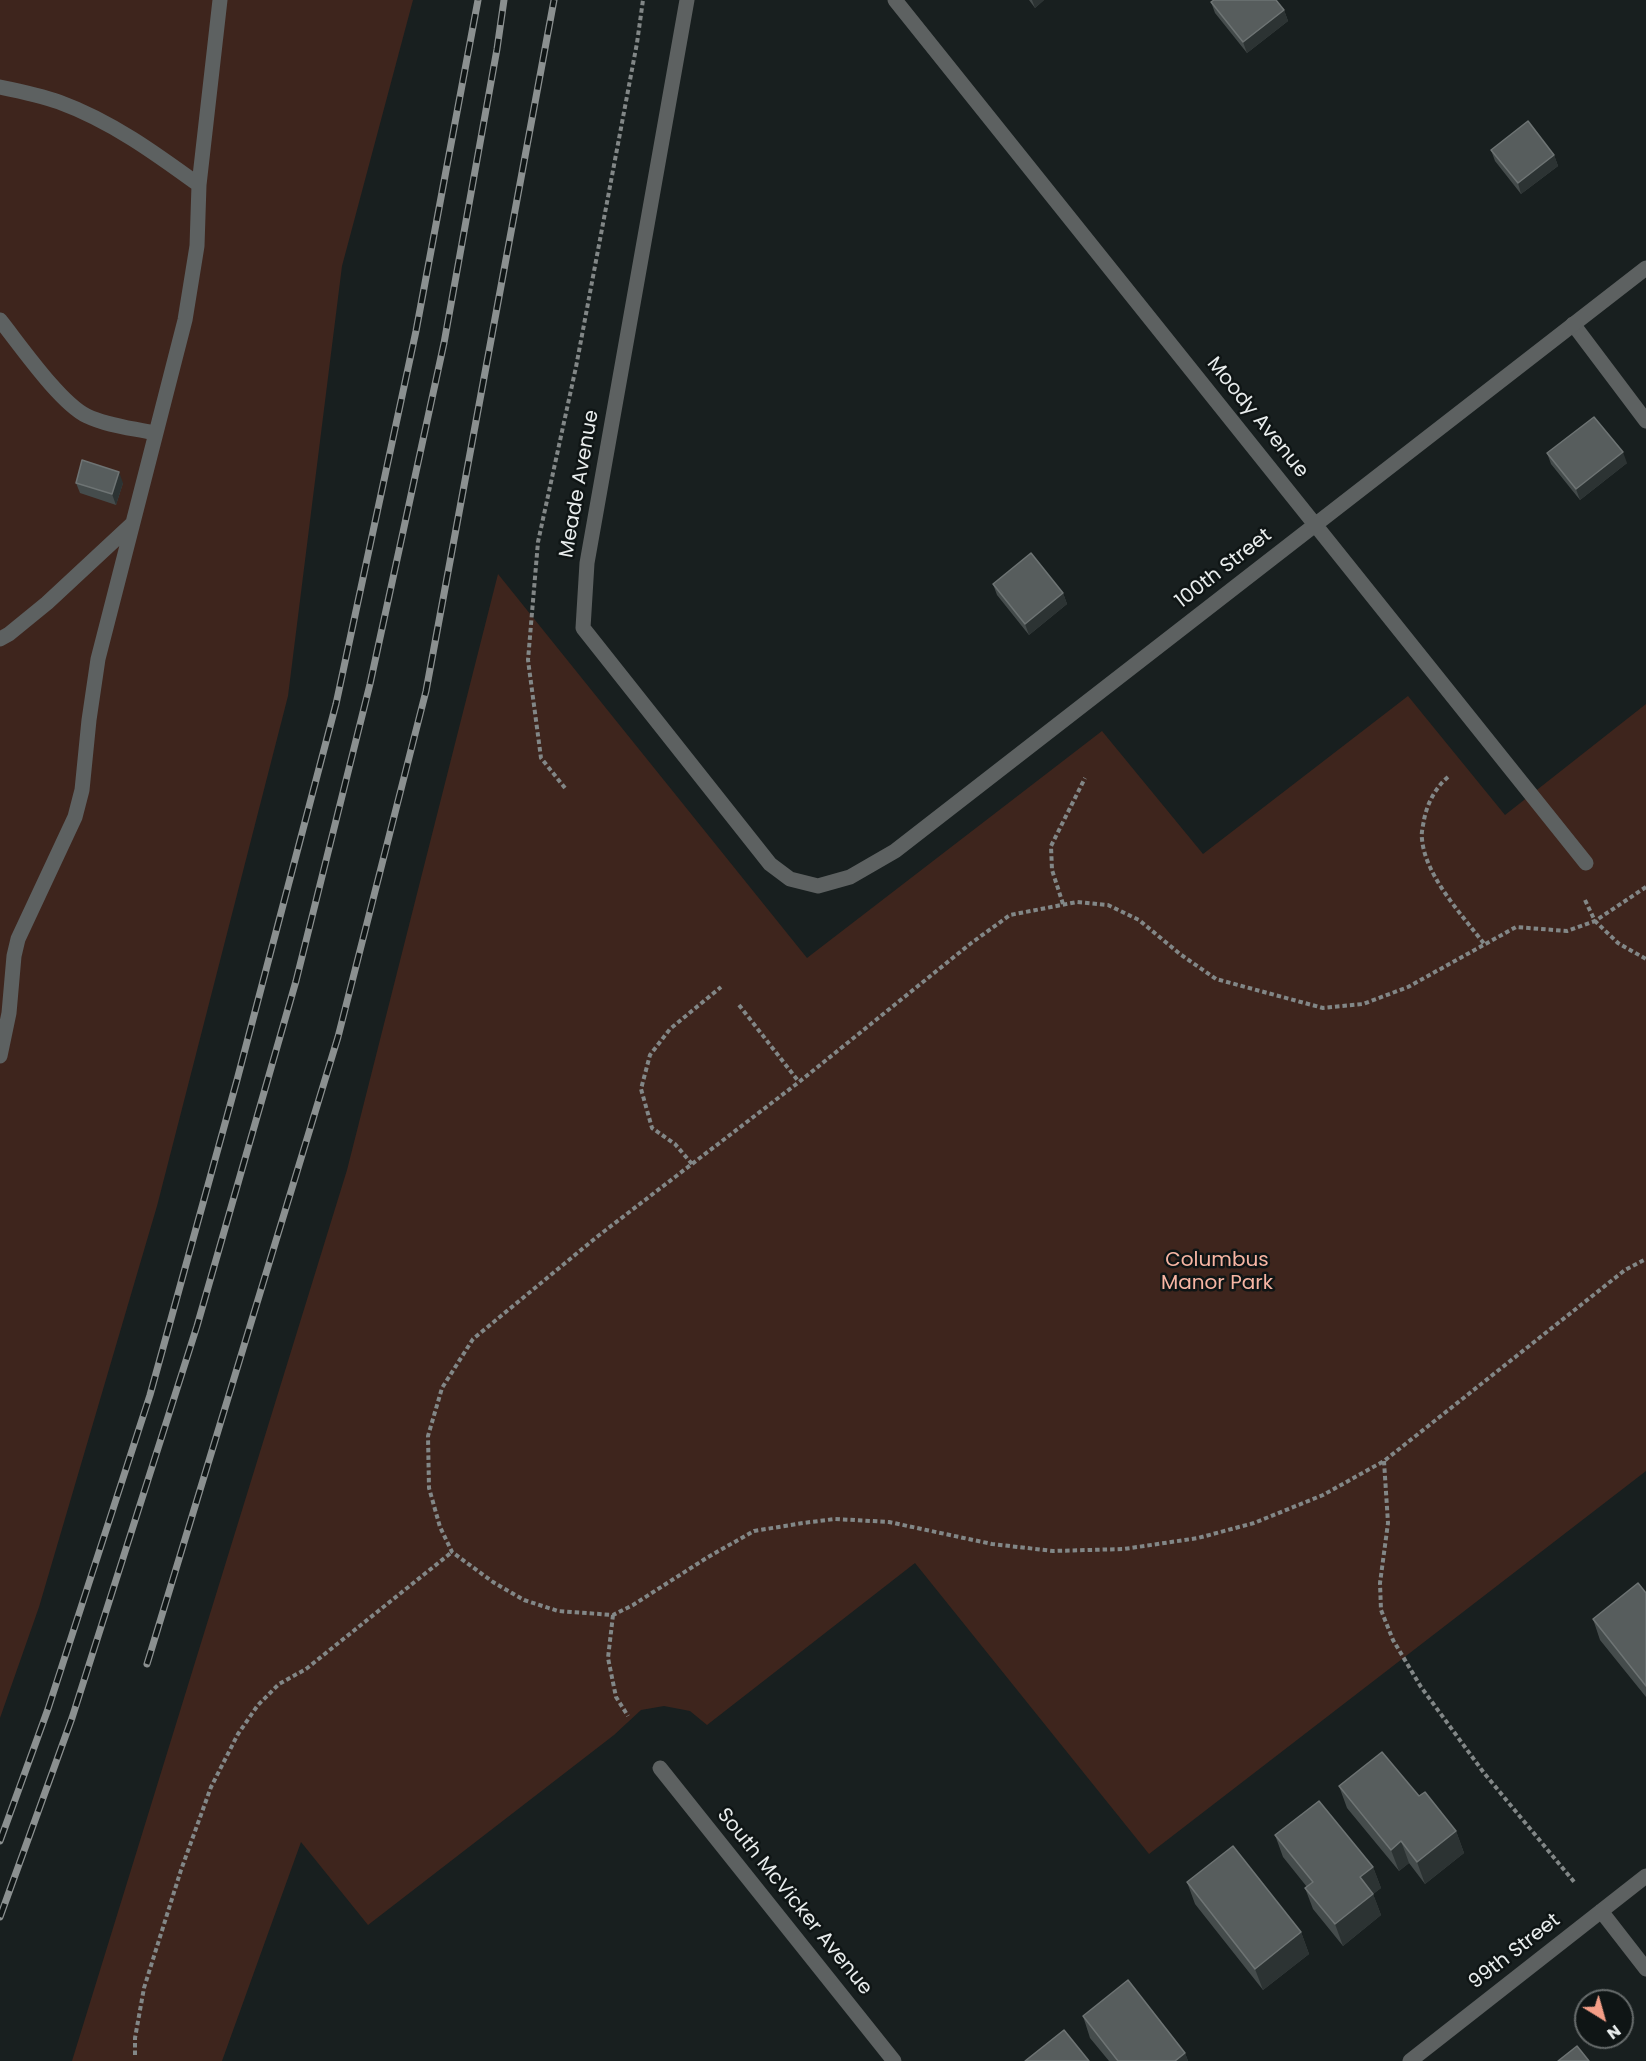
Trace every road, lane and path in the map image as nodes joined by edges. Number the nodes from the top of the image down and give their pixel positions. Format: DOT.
graph roads {
  1 [pos="220,0"];
  2 [pos="643,0"];
  3 [pos="687,0"];
  4 [pos="895,0"];
  5 [pos="0,87"];
  6 [pos="200,185"];
  7 [pos="1646,268"];
  8 [pos="0,320"];
  9 [pos="1573,324"];
  10 [pos="1646,422"];
  11 [pos="154,433"];
  12 [pos="132,524"];
  13 [pos="1316,525"];
  14 [pos="0,639"];
  15 [pos="1448,777"];
  16 [pos="1085,778"];
  17 [pos="565,788"];
  18 [pos="1586,862"];
  19 [pos="818,886"];
  20 [pos="1646,887"];
  21 [pos="1585,900"];
  22 [pos="1063,904"];
  23 [pos="1595,921"];
  24 [pos="1485,945"];
  25 [pos="1646,959"];
  26 [pos="721,987"];
  27 [pos="739,1005"];
  28 [pos="0,1056"];
  29 [pos="798,1082"];
  30 [pos="692,1164"];
  31 [pos="1646,1259"];
  32 [pos="1384,1461"];
  33 [pos="452,1552"];
  34 [pos="613,1615"];
  35 [pos="628,1716"];
  36 [pos="660,1768"];
  37 [pos="1646,1876"];
  38 [pos="1575,1883"];
  39 [pos="1601,1911"];
  40 [pos="1646,1969"];
  41 [pos="135,2055"];
  42 [pos="894,2061"];
  43 [pos="1410,2061"];
  1 -- 6 [label="street"];
  2 -- 17 [label="path"];
  3 -- 19 [label="street, Meade Avenue"];
  4 -- 13 [label="street, Moody Avenue"];
  5 -- 6 [label="street"];
  6 -- 11 [label="street"];
  7 -- 9 [label="street, 100th Street"];
  8 -- 11 [label="street"];
  9 -- 10 [label="street"];
  9 -- 13 [label="street, 100th Street"];
  11 -- 12 [label="street"];
  12 -- 14 [label="street"];
  12 -- 28 [label="street"];
  13 -- 18 [label="street, Moody Avenue"];
  13 -- 19 [label="street, 100th Street"];
  15 -- 24 [label="path"];
  16 -- 22 [label="path"];
  20 -- 23 [label="path"];
  21 -- 23 [label="path"];
  22 -- 24 [label="path"];
  22 -- 29 [label="path"];
  23 -- 24 [label="path"];
  23 -- 25 [label="path"];
  26 -- 30 [label="path"];
  27 -- 29 [label="path"];
  29 -- 30 [label="path"];
  30 -- 33 [label="path"];
  31 -- 32 [label="path"];
  32 -- 34 [label="path"];
  32 -- 38 [label="path"];
  33 -- 34 [label="path"];
  33 -- 41 [label="path"];
  34 -- 35 [label="path"];
  36 -- 42 [label="street, South McVicker Avenue"];
  37 -- 39 [label="street, 99th Street"];
  39 -- 40 [label="street"];
  39 -- 43 [label="street, 99th Street"];
}
